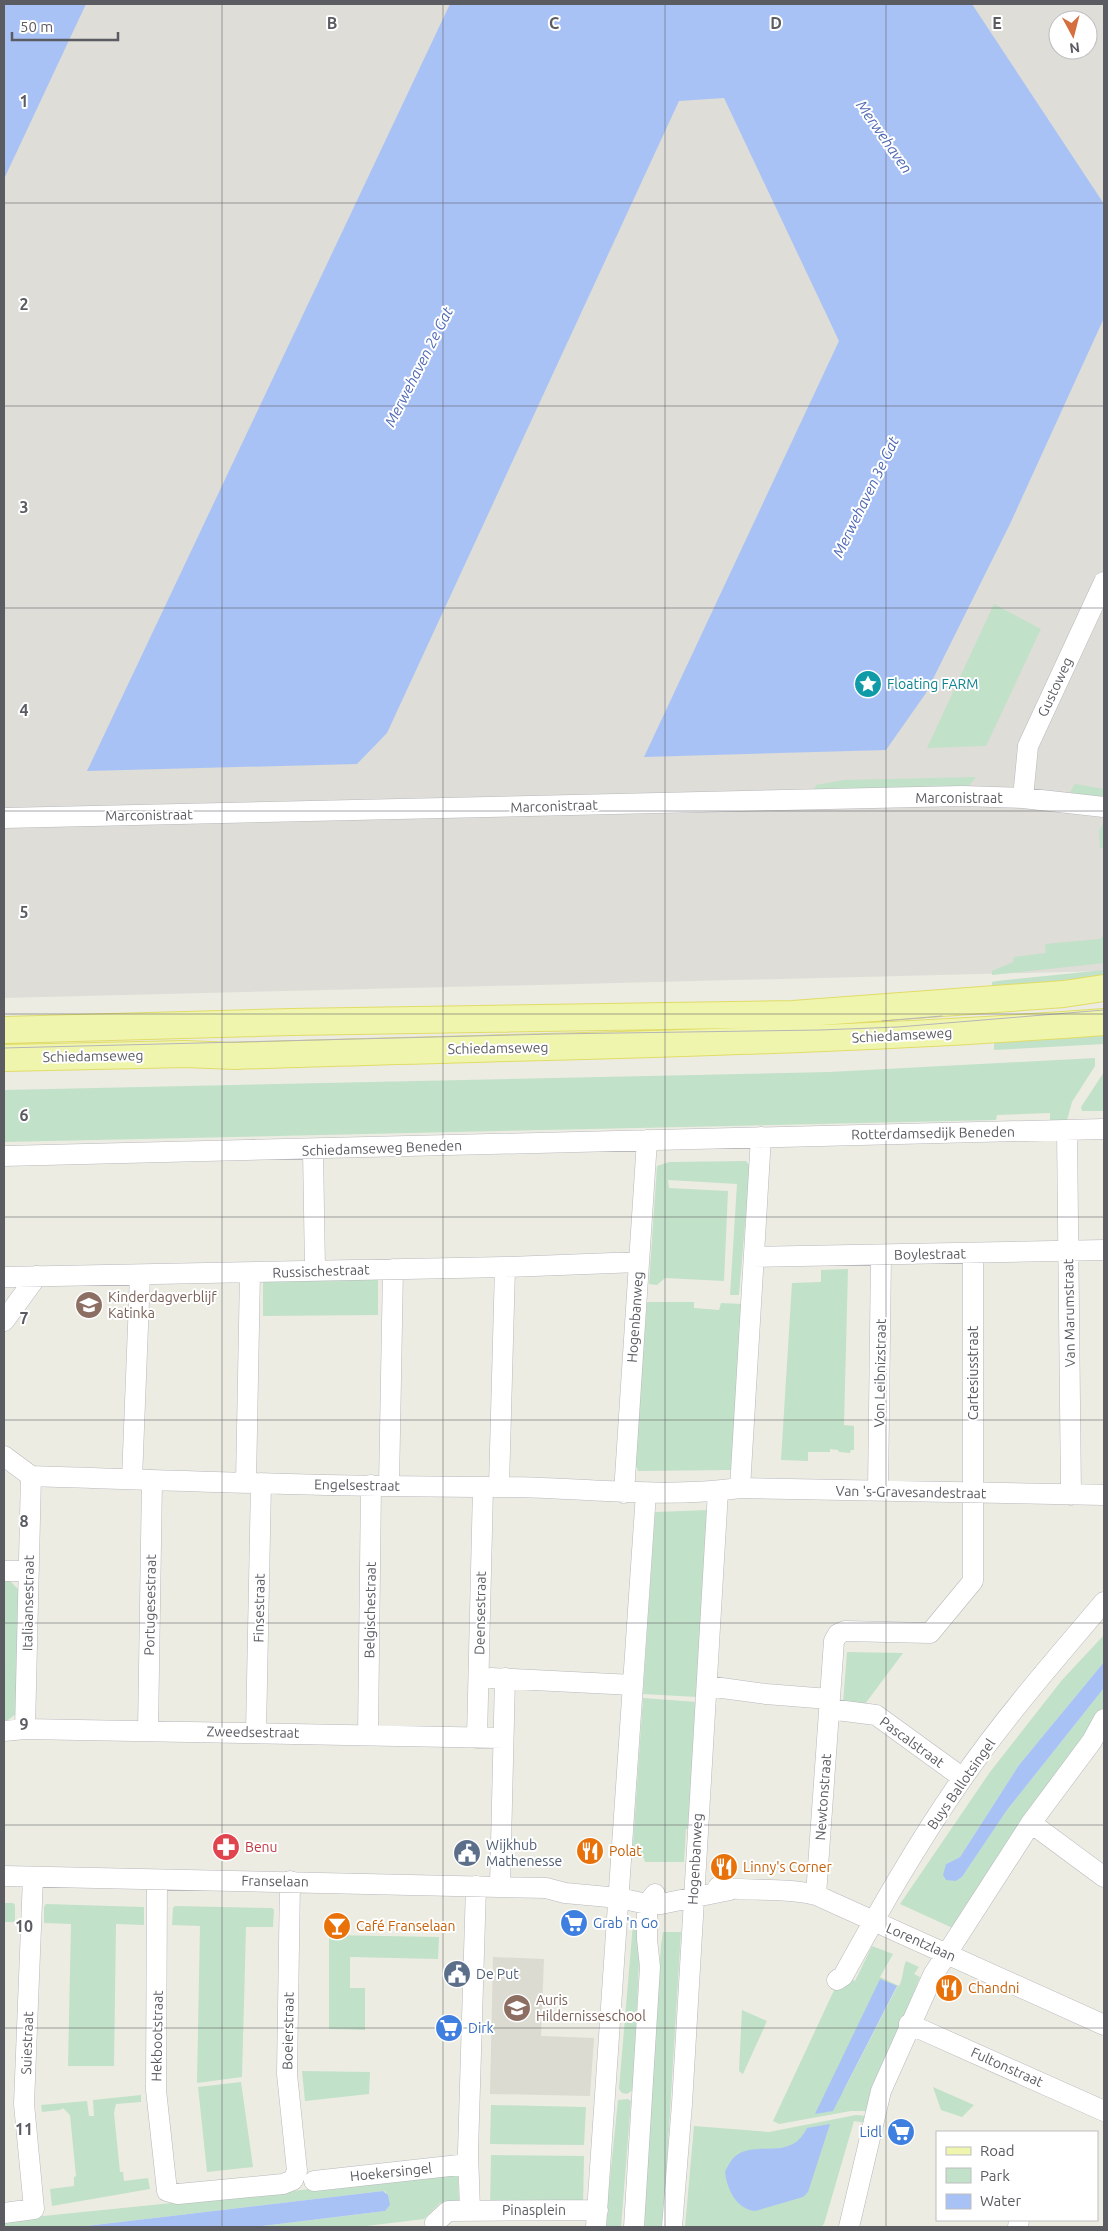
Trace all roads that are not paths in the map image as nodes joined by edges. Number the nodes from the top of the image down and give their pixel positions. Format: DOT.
graph roads {
  1 [pos="1104,582"];
  2 [pos="1023,798"];
  3 [pos="1104,807"];
  4 [pos="4,818"];
  5 [pos="1104,988"];
  6 [pos="1104,1022"];
  7 [pos="4,1030"];
  8 [pos="4,1058"];
  9 [pos="1104,1129"];
  10 [pos="1067,1130"];
  11 [pos="761,1137"];
  12 [pos="647,1140"];
  13 [pos="313,1150"];
  14 [pos="4,1156"];
  15 [pos="1104,1250"];
  16 [pos="1068,1251"];
  17 [pos="973,1253"];
  18 [pos="881,1255"];
  19 [pos="755,1257"];
  20 [pos="639,1262"];
  21 [pos="505,1267"];
  22 [pos="393,1269"];
  23 [pos="315,1270"];
  24 [pos="250,1273"];
  25 [pos="140,1275"];
  26 [pos="4,1276"];
  27 [pos="37,1276"];
  28 [pos="4,1321"];
  29 [pos="4,1456"];
  30 [pos="31,1476"];
  31 [pos="132,1479"];
  32 [pos="152,1480"];
  33 [pos="254,1483"];
  34 [pos="380,1486"];
  35 [pos="491,1488"];
  36 [pos="740,1488"];
  37 [pos="718,1491"];
  38 [pos="878,1491"];
  39 [pos="624,1493"];
  40 [pos="646,1493"];
  41 [pos="972,1494"];
  42 [pos="1071,1495"];
  43 [pos="1104,1496"];
  44 [pos="4,1571"];
  45 [pos="29,1571"];
  46 [pos="1104,1602"];
  47 [pos="479,1677"];
  48 [pos="505,1678"];
  49 [pos="632,1685"];
  50 [pos="707,1686"];
  51 [pos="829,1704"];
  52 [pos="1104,1719"];
  53 [pos="25,1729"];
  54 [pos="4,1731"];
  55 [pos="148,1731"];
  56 [pos="256,1732"];
  57 [pos="368,1735"];
  58 [pos="478,1738"];
  59 [pos="502,1738"];
  60 [pos="963,1778"];
  61 [pos="1031,1823"];
  62 [pos="4,1876"];
  63 [pos="33,1877"];
  64 [pos="1104,1877"];
  65 [pos="157,1880"];
  66 [pos="290,1881"];
  67 [pos="476,1886"];
  68 [pos="500,1886"];
  69 [pos="619,1892"];
  70 [pos="693,1892"];
  71 [pos="816,1895"];
  72 [pos="654,1901"];
  73 [pos="874,1921"];
  74 [pos="946,1953"];
  75 [pos="837,1980"];
  76 [pos="909,2024"];
  77 [pos="1104,2025"];
  78 [pos="1104,2111"];
  79 [pos="468,2164"];
  80 [pos="293,2180"];
  81 [pos="314,2181"];
  82 [pos="470,2210"];
  83 [pos="4,2213"];
  84 [pos="597,2219"];
  85 [pos="436,2225"];
  86 [pos="634,2227"];
  87 [pos="672,2227"];
  88 [pos="849,2227"];
  1 -- 2 [label="street, Gustoweg"];
  2 -- 3 [label="street, Marconistraat"];
  2 -- 4 [label="street, Marconistraat"];
  5 -- 7 [label="main road, Schiedamseweg"];
  6 -- 8 [label="main road, Schiedamseweg"];
  9 -- 10 [label="street, Rotterdamsedijk Beneden"];
  10 -- 11 [label="street, Rotterdamsedijk Beneden"];
  10 -- 16 [label="street, Van Marumstraat"];
  11 -- 12 [label="street, Schiedamseweg Beneden"];
  11 -- 19 [label="street"];
  12 -- 13 [label="street, Schiedamseweg Beneden"];
  12 -- 20 [label="street, Hogenbanweg"];
  13 -- 14 [label="street, Schiedamseweg Beneden"];
  13 -- 23 [label="street"];
  15 -- 16 [label="street, Boylestraat"];
  16 -- 17 [label="street, Boylestraat"];
  16 -- 42 [label="street, Van Marumstraat"];
  17 -- 18 [label="street, Boylestraat"];
  17 -- 41 [label="street, Cartesiusstraat"];
  18 -- 19 [label="street, Boylestraat"];
  18 -- 38 [label="street, Von Leibnizstraat"];
  19 -- 36 [label="street"];
  20 -- 21 [label="street, Russischestraat"];
  20 -- 39 [label="street, Hogenbanweg"];
  21 -- 22 [label="street, Russischestraat"];
  21 -- 35 [label="street, Deensestraat"];
  22 -- 23 [label="street, Russischestraat"];
  22 -- 34 [label="street, Belgischestraat"];
  23 -- 24 [label="street, Russischestraat"];
  24 -- 25 [label="street, Russischestraat"];
  24 -- 33 [label="street, Finsestraat"];
  25 -- 27 [label="street, Russischestraat"];
  25 -- 31 [label="street"];
  26 -- 27 [label="street, Russischestraat"];
  27 -- 28 [label="street"];
  29 -- 30 [label="street"];
  30 -- 31 [label="street, Engelsestraat"];
  30 -- 45 [label="street, Italiaansestraat"];
  31 -- 32 [label="street, Engelsestraat"];
  32 -- 33 [label="street, Engelsestraat"];
  32 -- 55 [label="street, Portugesestraat"];
  33 -- 34 [label="street, Engelsestraat"];
  33 -- 56 [label="street, Finsestraat"];
  34 -- 35 [label="street, Engelsestraat"];
  34 -- 57 [label="street, Belgischestraat"];
  35 -- 39 [label="street, Engelsestraat"];
  35 -- 47 [label="street, Deensestraat"];
  36 -- 37 [label="street, Van 's-Gravesandestraat"];
  36 -- 38 [label="street, Van 's-Gravesandestraat"];
  37 -- 40 [label="street, Engelsestraat"];
  37 -- 50 [label="street, Hogenbanweg"];
  38 -- 41 [label="street, Van 's-Gravesandestraat"];
  39 -- 40 [label="street, Engelsestraat"];
  40 -- 49 [label="street"];
  41 -- 42 [label="street, Van 's-Gravesandestraat"];
  41 -- 51 [label="street, Newtonstraat"];
  42 -- 43 [label="street, Van 's-Gravesandestraat"];
  44 -- 45 [label="street"];
  45 -- 53 [label="street, Italiaansestraat"];
  46 -- 60 [label="street, Buys Ballotsingel"];
  47 -- 48 [label="street"];
  47 -- 58 [label="street, Deensestraat"];
  48 -- 49 [label="street"];
  48 -- 59 [label="street"];
  49 -- 69 [label="street"];
  50 -- 51 [label="street, Pascalstraat"];
  50 -- 70 [label="street, Hogenbanweg"];
  51 -- 60 [label="street, Pascalstraat"];
  51 -- 71 [label="street, Newtonstraat"];
  52 -- 61 [label="street"];
  53 -- 54 [label="street, Zweedsestraat"];
  53 -- 55 [label="street, Zweedsestraat"];
  55 -- 56 [label="street, Zweedsestraat"];
  56 -- 57 [label="street, Zweedsestraat"];
  57 -- 58 [label="street, Zweedsestraat"];
  58 -- 59 [label="street, Zweedsestraat"];
  59 -- 68 [label="street"];
  60 -- 73 [label="street, Buys Ballotsingel"];
  61 -- 64 [label="street"];
  61 -- 74 [label="street"];
  62 -- 63 [label="street, Franselaan"];
  63 -- 65 [label="street, Franselaan"];
  63 -- 83 [label="street, Suiestraat"];
  65 -- 66 [label="street, Franselaan"];
  65 -- 80 [label="street, Hekbootstraat"];
  66 -- 67 [label="street, Franselaan"];
  66 -- 80 [label="street, Boeierstraat"];
  67 -- 68 [label="street, Franselaan"];
  67 -- 79 [label="street"];
  68 -- 69 [label="street, Franselaan"];
  69 -- 72 [label="street, Franselaan"];
  69 -- 84 [label="street"];
  70 -- 71 [label="street, Lorentzlaan"];
  70 -- 72 [label="street, Lorentzlaan"];
  70 -- 87 [label="street, Hogenbanweg"];
  71 -- 73 [label="street, Lorentzlaan"];
  72 -- 86 [label="street"];
  73 -- 74 [label="street, Lorentzlaan"];
  73 -- 75 [label="street, Buys Ballotsingel"];
  74 -- 76 [label="street"];
  74 -- 77 [label="street, Lorentzlaan"];
  76 -- 78 [label="street, Fultonstraat"];
  76 -- 88 [label="street"];
  79 -- 81 [label="street, Hoekersingel"];
  79 -- 82 [label="street"];
  82 -- 84 [label="street, Pinasplein"];
  82 -- 85 [label="street, Pinasplein"];
}
